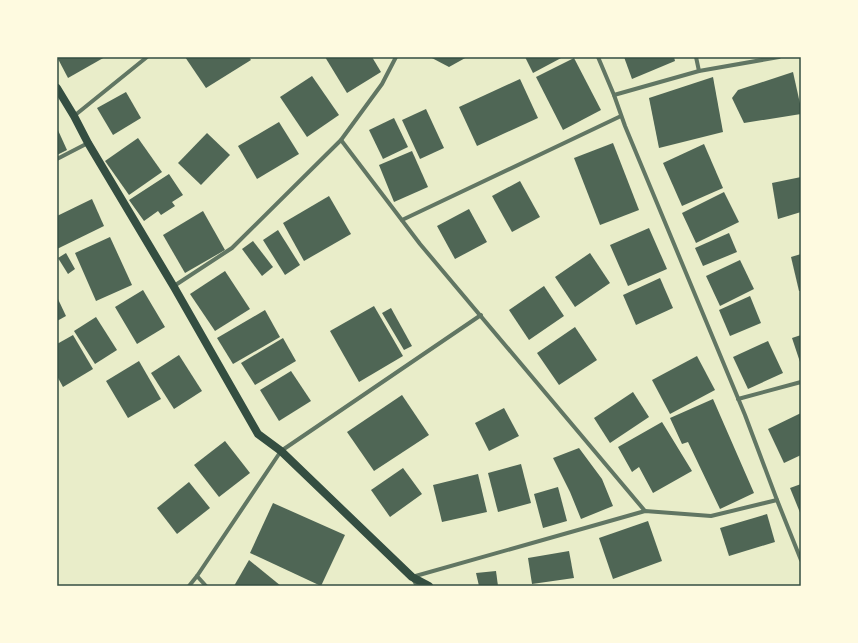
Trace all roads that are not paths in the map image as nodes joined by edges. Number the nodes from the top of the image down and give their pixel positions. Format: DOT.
graph roads {
  1 [pos="147,57"];
  2 [pos="396,57"];
  3 [pos="598,57"];
  4 [pos="696,57"];
  5 [pos="779,57"];
  6 [pos="699,71"];
  7 [pos="57,88"];
  8 [pos="614,95"];
  9 [pos="74,116"];
  10 [pos="621,116"];
  11 [pos="341,140"];
  12 [pos="88,143"];
  13 [pos="57,159"];
  14 [pos="402,220"];
  15 [pos="174,287"];
  16 [pos="481,315"];
  17 [pos="801,382"];
  18 [pos="738,399"];
  19 [pos="281,451"];
  20 [pos="776,500"];
  21 [pos="645,511"];
  22 [pos="801,560"];
  23 [pos="197,576"];
  24 [pos="412,577"];
  25 [pos="189,586"];
  26 [pos="206,586"];
  27 [pos="417,586"];
  28 [pos="429,586"];
  1 -- 9 [label="street"];
  2 -- 11 [label="street"];
  3 -- 8 [label="street"];
  4 -- 6 [label="street"];
  5 -- 6 [label="street"];
  6 -- 8 [label="street"];
  7 -- 9 [label="main road"];
  8 -- 10 [label="street"];
  9 -- 12 [label="main road"];
  10 -- 14 [label="street"];
  10 -- 18 [label="street"];
  11 -- 14 [label="street"];
  11 -- 15 [label="street"];
  12 -- 13 [label="street"];
  12 -- 15 [label="main road"];
  14 -- 16 [label="street"];
  15 -- 19 [label="main road"];
  16 -- 19 [label="street"];
  16 -- 21 [label="street"];
  17 -- 18 [label="street"];
  18 -- 20 [label="street"];
  19 -- 23 [label="street"];
  19 -- 24 [label="main road"];
  20 -- 21 [label="street"];
  20 -- 22 [label="street"];
  21 -- 24 [label="street"];
  23 -- 25 [label="street"];
  23 -- 26 [label="street"];
  24 -- 27 [label="street"];
  24 -- 28 [label="main road"];
}
